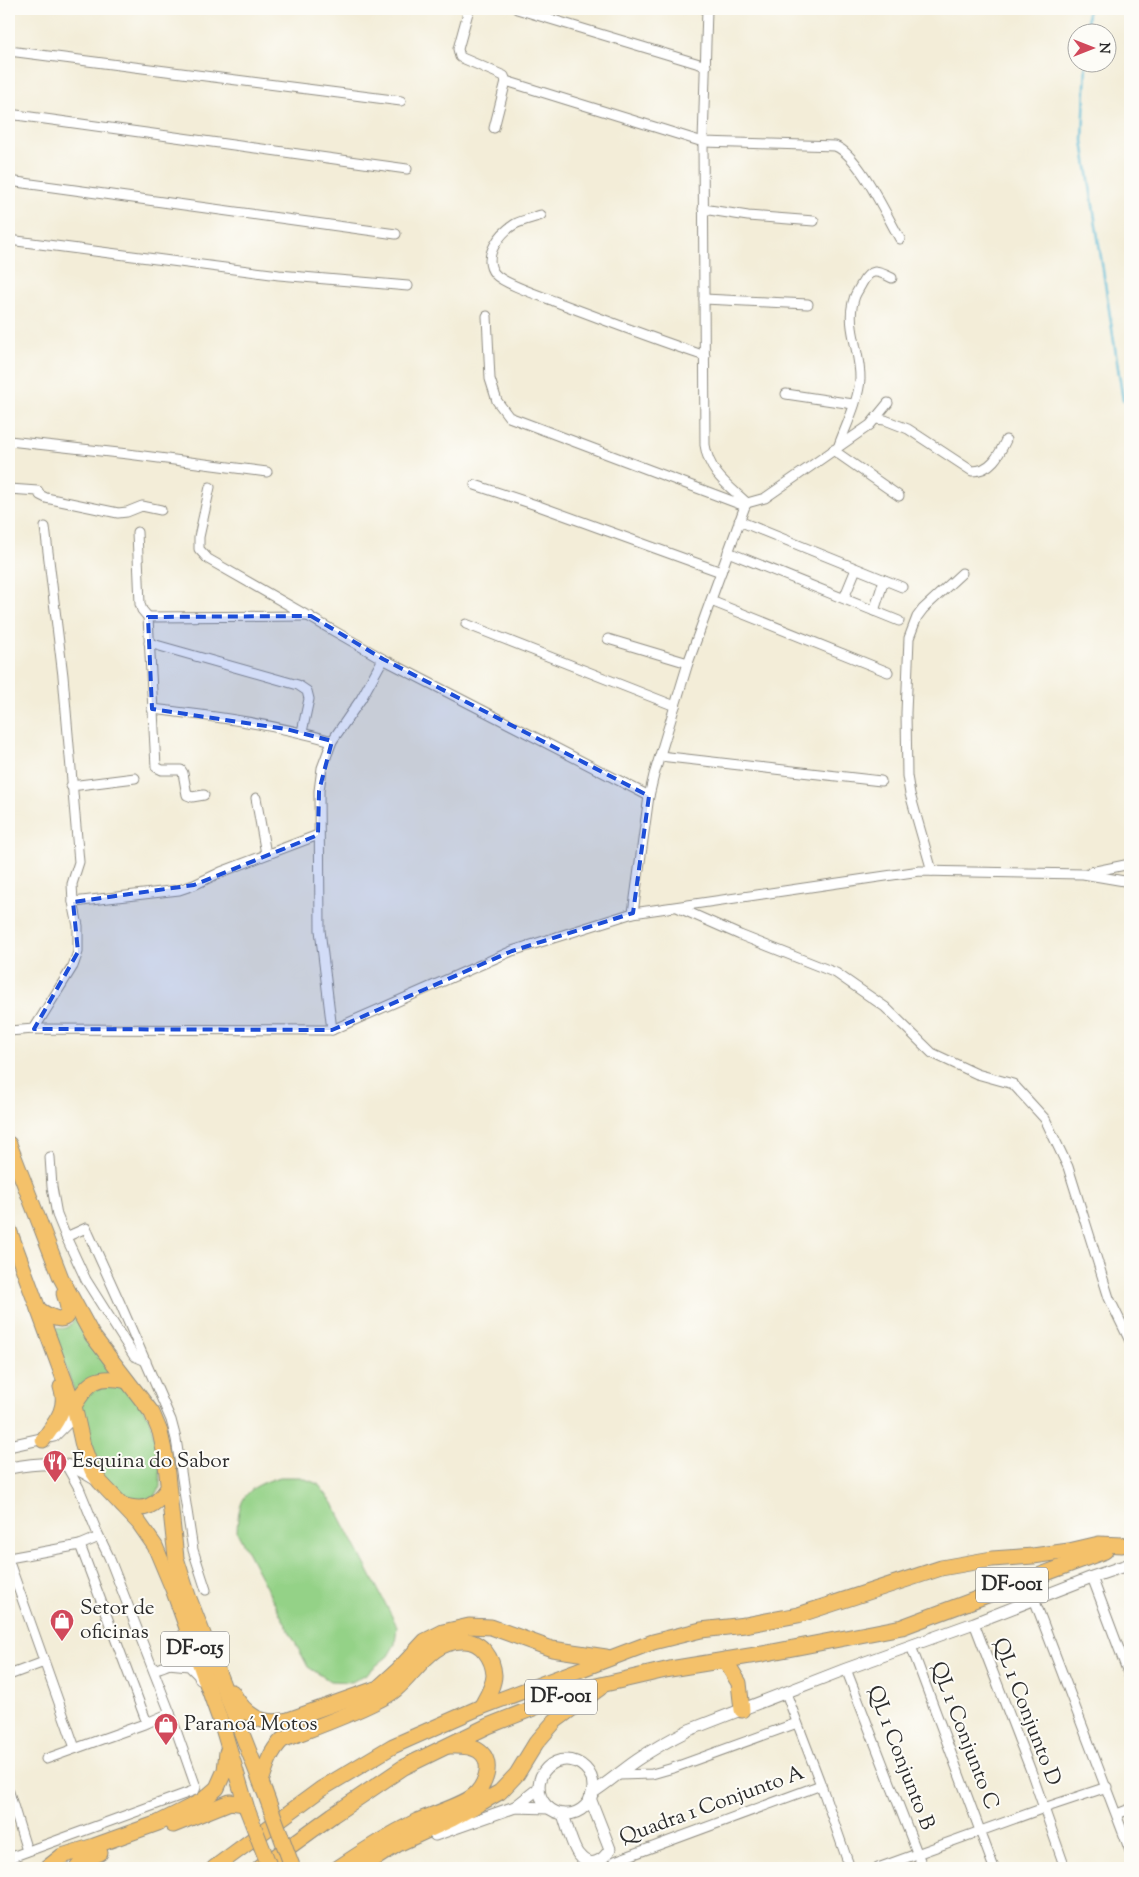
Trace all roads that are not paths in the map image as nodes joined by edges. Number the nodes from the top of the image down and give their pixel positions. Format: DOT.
graph roads {
  1 [pos="468,9"];
  2 [pos="516,9"];
  3 [pos="707,9"];
  4 [pos="9,51"];
  5 [pos="706,66"];
  6 [pos="506,81"];
  7 [pos="401,101"];
  8 [pos="9,114"];
  9 [pos="494,128"];
  10 [pos="703,142"];
  11 [pos="407,169"];
  12 [pos="9,181"];
  13 [pos="703,209"];
  14 [pos="541,215"];
  15 [pos="814,221"];
  16 [pos="396,234"];
  17 [pos="900,238"];
  18 [pos="9,240"];
  19 [pos="892,278"];
  20 [pos="408,286"];
  21 [pos="704,299"];
  22 [pos="808,304"];
  23 [pos="487,316"];
  24 [pos="705,356"];
  25 [pos="786,394"];
  26 [pos="888,403"];
  27 [pos="853,404"];
  28 [pos="876,419"];
  29 [pos="1006,440"];
  30 [pos="9,441"];
  31 [pos="836,448"];
  32 [pos="267,472"];
  33 [pos="475,485"];
  34 [pos="210,487"];
  35 [pos="9,489"];
  36 [pos="899,496"];
  37 [pos="746,505"];
  38 [pos="161,510"];
  39 [pos="739,520"];
  40 [pos="45,527"];
  41 [pos="138,532"];
  42 [pos="728,552"];
  43 [pos="856,569"];
  44 [pos="721,572"];
  45 [pos="962,573"];
  46 [pos="884,580"];
  47 [pos="902,586"];
  48 [pos="844,598"];
  49 [pos="710,602"];
  50 [pos="874,611"];
  51 [pos="311,616"];
  52 [pos="148,617"];
  53 [pos="899,621"];
  54 [pos="466,624"];
  55 [pos="608,639"];
  56 [pos="149,643"];
  57 [pos="383,659"];
  58 [pos="688,663"];
  59 [pos="888,672"];
  60 [pos="676,706"];
  61 [pos="152,709"];
  62 [pos="302,732"];
  63 [pos="332,741"];
  64 [pos="660,756"];
  65 [pos="135,778"];
  66 [pos="881,781"];
  67 [pos="71,786"];
  68 [pos="204,795"];
  69 [pos="649,796"];
  70 [pos="256,798"];
  71 [pos="318,835"];
  72 [pos="266,854"];
  73 [pos="1130,864"];
  74 [pos="932,871"];
  75 [pos="1083,874"];
  76 [pos="1130,882"];
  77 [pos="73,902"];
  78 [pos="678,908"];
  79 [pos="633,914"];
  80 [pos="34,1029"];
  81 [pos="332,1030"];
  82 [pos="9,1032"];
  83 [pos="9,1144"];
  84 [pos="50,1157"];
  85 [pos="9,1230"];
  86 [pos="66,1237"];
  87 [pos="61,1278"];
  88 [pos="120,1303"];
  89 [pos="39,1311"];
  90 [pos="105,1312"];
  91 [pos="1130,1341"];
  92 [pos="146,1360"];
  93 [pos="127,1381"];
  94 [pos="74,1406"];
  95 [pos="42,1440"];
  96 [pos="9,1446"];
  97 [pos="66,1465"];
  98 [pos="9,1468"];
  99 [pos="100,1482"];
  100 [pos="169,1495"];
  101 [pos="184,1500"];
  102 [pos="122,1504"];
  103 [pos="98,1534"];
  104 [pos="1126,1543"];
  105 [pos="80,1545"];
  106 [pos="9,1558"];
  107 [pos="9,1562"];
  108 [pos="1130,1564"];
  109 [pos="1092,1577"];
  110 [pos="206,1590"];
  111 [pos="1034,1599"];
  112 [pos="179,1606"];
  113 [pos="974,1623"];
  114 [pos="911,1646"];
  115 [pos="210,1654"];
  116 [pos="611,1657"];
  117 [pos="725,1660"];
  118 [pos="44,1662"];
  119 [pos="168,1664"];
  120 [pos="846,1669"];
  121 [pos="154,1670"];
  122 [pos="9,1676"];
  123 [pos="1130,1678"];
  124 [pos="608,1682"];
  125 [pos="786,1693"];
  126 [pos="481,1707"];
  127 [pos="742,1710"];
  128 [pos="170,1713"];
  129 [pos="147,1723"];
  130 [pos="797,1723"];
  131 [pos="223,1728"];
  132 [pos="228,1745"];
  133 [pos="448,1746"];
  134 [pos="75,1748"];
  135 [pos="46,1758"];
  136 [pos="590,1776"];
  137 [pos="618,1776"];
  138 [pos="821,1785"];
  139 [pos="263,1786"];
  140 [pos="1106,1787"];
  141 [pos="539,1788"];
  142 [pos="9,1793"];
  143 [pos="591,1796"];
  144 [pos="246,1806"];
  145 [pos="515,1807"];
  146 [pos="549,1808"];
  147 [pos="1044,1808"];
  148 [pos="1130,1809"];
  149 [pos="563,1814"];
  150 [pos="1117,1814"];
  151 [pos="981,1832"];
  152 [pos="60,1849"];
  153 [pos="610,1849"];
  154 [pos="27,1851"];
  155 [pos="1130,1851"];
  156 [pos="918,1854"];
  157 [pos="578,1855"];
  158 [pos="9,1858"];
  159 [pos="616,1864"];
  160 [pos="292,1867"];
  161 [pos="47,1868"];
  162 [pos="77,1868"];
  163 [pos="214,1868"];
  164 [pos="260,1868"];
  165 [pos="270,1868"];
  166 [pos="338,1868"];
  167 [pos="360,1868"];
  168 [pos="375,1868"];
  169 [pos="582,1868"];
  170 [pos="850,1868"];
  171 [pos="878,1868"];
  172 [pos="923,1868"];
  173 [pos="994,1868"];
  174 [pos="1065,1868"];
  1 -- 6 [label="street"];
  2 -- 5 [label="street"];
  3 -- 5 [label="street"];
  4 -- 7 [label="street"];
  5 -- 10 [label="street"];
  6 -- 9 [label="street"];
  6 -- 10 [label="street"];
  8 -- 11 [label="street"];
  10 -- 13 [label="street"];
  10 -- 17 [label="street"];
  12 -- 16 [label="street"];
  13 -- 15 [label="street"];
  13 -- 21 [label="street"];
  14 -- 24 [label="street"];
  18 -- 20 [label="street"];
  19 -- 27 [label="street"];
  21 -- 22 [label="street"];
  21 -- 24 [label="street"];
  23 -- 37 [label="street"];
  24 -- 37 [label="street"];
  25 -- 27 [label="street"];
  26 -- 28 [label="street"];
  27 -- 31 [label="street"];
  28 -- 29 [label="street"];
  28 -- 31 [label="street"];
  30 -- 32 [label="street"];
  31 -- 36 [label="street"];
  31 -- 37 [label="street"];
  33 -- 44 [label="street"];
  34 -- 51 [label="street"];
  35 -- 38 [label="street"];
  37 -- 39 [label="street"];
  39 -- 42 [label="street"];
  39 -- 43 [label="street"];
  40 -- 67 [label="street"];
  41 -- 52 [label="street"];
  42 -- 44 [label="street"];
  42 -- 48 [label="street"];
  43 -- 46 [label="street"];
  43 -- 48 [label="street"];
  44 -- 49 [label="street"];
  45 -- 74 [label="street"];
  46 -- 47 [label="street"];
  46 -- 50 [label="street"];
  48 -- 50 [label="street"];
  49 -- 58 [label="street"];
  49 -- 59 [label="street"];
  50 -- 53 [label="street"];
  51 -- 52 [label="street"];
  51 -- 57 [label="street"];
  52 -- 56 [label="street"];
  54 -- 60 [label="street"];
  55 -- 58 [label="street"];
  56 -- 61 [label="street"];
  56 -- 62 [label="street"];
  57 -- 63 [label="street"];
  57 -- 69 [label="street"];
  58 -- 60 [label="street"];
  60 -- 64 [label="street"];
  61 -- 62 [label="street"];
  61 -- 68 [label="street"];
  62 -- 63 [label="street"];
  63 -- 71 [label="street"];
  64 -- 66 [label="street"];
  64 -- 69 [label="street"];
  65 -- 67 [label="street"];
  67 -- 77 [label="street"];
  69 -- 79 [label="street"];
  70 -- 72 [label="street"];
  71 -- 72 [label="street"];
  71 -- 81 [label="street"];
  72 -- 77 [label="street"];
  73 -- 75 [label="street"];
  74 -- 75 [label="street"];
  74 -- 78 [label="street"];
  75 -- 76 [label="street"];
  77 -- 80 [label="street"];
  78 -- 79 [label="street"];
  78 -- 91 [label="street"];
  79 -- 81 [label="street"];
  80 -- 81 [label="street"];
  80 -- 82 [label="street"];
  83 -- 87 [label="main road, DF-015"];
  84 -- 86 [label="street"];
  85 -- 89 [label="main road, DF-015"];
  86 -- 88 [label="street"];
  86 -- 90 [label="street"];
  87 -- 89 [label="main road"];
  87 -- 93 [label="main road, DF-015"];
  88 -- 90 [label="street"];
  88 -- 92 [label="street"];
  89 -- 94 [label="main road, DF-015"];
  89 -- 95 [label="main road"];
  90 -- 92 [label="street"];
  92 -- 101 [label="street"];
  93 -- 94 [label="main road"];
  93 -- 100 [label="main road, DF-015"];
  94 -- 95 [label="street"];
  94 -- 99 [label="main road, DF-015"];
  95 -- 96 [label="street"];
  97 -- 98 [label="street"];
  97 -- 99 [label="street"];
  97 -- 103 [label="street"];
  99 -- 102 [label="main road, DF-015"];
  100 -- 101 [label="street"];
  100 -- 102 [label="main road"];
  100 -- 115 [label="main road, DF-015"];
  101 -- 110 [label="street"];
  102 -- 112 [label="main road, DF-015"];
  103 -- 105 [label="street"];
  103 -- 121 [label="street"];
  104 -- 116 [label="main road"];
  104 -- 117 [label="main road, DF-001"];
  105 -- 106 [label="street"];
  105 -- 129 [label="street"];
  107 -- 118 [label="street"];
  108 -- 109 [label="street"];
  109 -- 111 [label="street"];
  109 -- 123 [label="street"];
  111 -- 113 [label="street"];
  111 -- 140 [label="street"];
  112 -- 119 [label="street"];
  112 -- 131 [label="main road, DF-015"];
  113 -- 114 [label="street"];
  113 -- 147 [label="street, QL 1 Conjunto D"];
  114 -- 120 [label="street"];
  114 -- 151 [label="street, QL 1 Conjunto C"];
  115 -- 116 [label="main road"];
  115 -- 139 [label="main road, DF-015"];
  116 -- 126 [label="main road"];
  117 -- 124 [label="main road, DF-001"];
  117 -- 127 [label="main road"];
  118 -- 122 [label="street"];
  118 -- 134 [label="street"];
  119 -- 121 [label="street"];
  119 -- 131 [label="street"];
  120 -- 125 [label="street"];
  120 -- 156 [label="street, QL 1 Conjunto B"];
  121 -- 128 [label="street"];
  124 -- 133 [label="main road, DF-001"];
  124 -- 167 [label="main road"];
  125 -- 127 [label="street"];
  125 -- 130 [label="street"];
  126 -- 139 [label="main road"];
  126 -- 163 [label="main road"];
  127 -- 137 [label="street"];
  128 -- 129 [label="street"];
  128 -- 152 [label="street"];
  129 -- 134 [label="street"];
  130 -- 137 [label="street"];
  130 -- 138 [label="street"];
  131 -- 132 [label="main road, DF-015"];
  132 -- 144 [label="main road, DF-015"];
  132 -- 152 [label="main road"];
  133 -- 164 [label="main road, DF-001"];
  133 -- 166 [label="main road"];
  134 -- 135 [label="street"];
  136 -- 137 [label="street"];
  136 -- 141 [label="street"];
  136 -- 143 [label="street"];
  137 -- 143 [label="street"];
  138 -- 159 [label="street, Quadra 1 Conjunto A"];
  138 -- 170 [label="street"];
  139 -- 160 [label="main road, bridge"];
  140 -- 147 [label="street, QL 1 Conjunto D"];
  140 -- 150 [label="street"];
  141 -- 145 [label="street"];
  141 -- 146 [label="street"];
  142 -- 154 [label="street"];
  143 -- 149 [label="street"];
  143 -- 153 [label="street"];
  144 -- 162 [label="main road"];
  144 -- 165 [label="main road, bridge"];
  145 -- 146 [label="street"];
  145 -- 168 [label="street"];
  146 -- 149 [label="street"];
  147 -- 151 [label="street, QL 1 Conjunto C"];
  147 -- 174 [label="street"];
  148 -- 150 [label="street"];
  149 -- 157 [label="street"];
  150 -- 155 [label="street"];
  151 -- 156 [label="street, QL 1 Conjunto B"];
  151 -- 173 [label="street"];
  152 -- 154 [label="street"];
  152 -- 161 [label="main road"];
  153 -- 157 [label="street"];
  153 -- 159 [label="street"];
  154 -- 158 [label="street"];
  156 -- 171 [label="street"];
  156 -- 172 [label="street"];
  157 -- 169 [label="street"];
}
